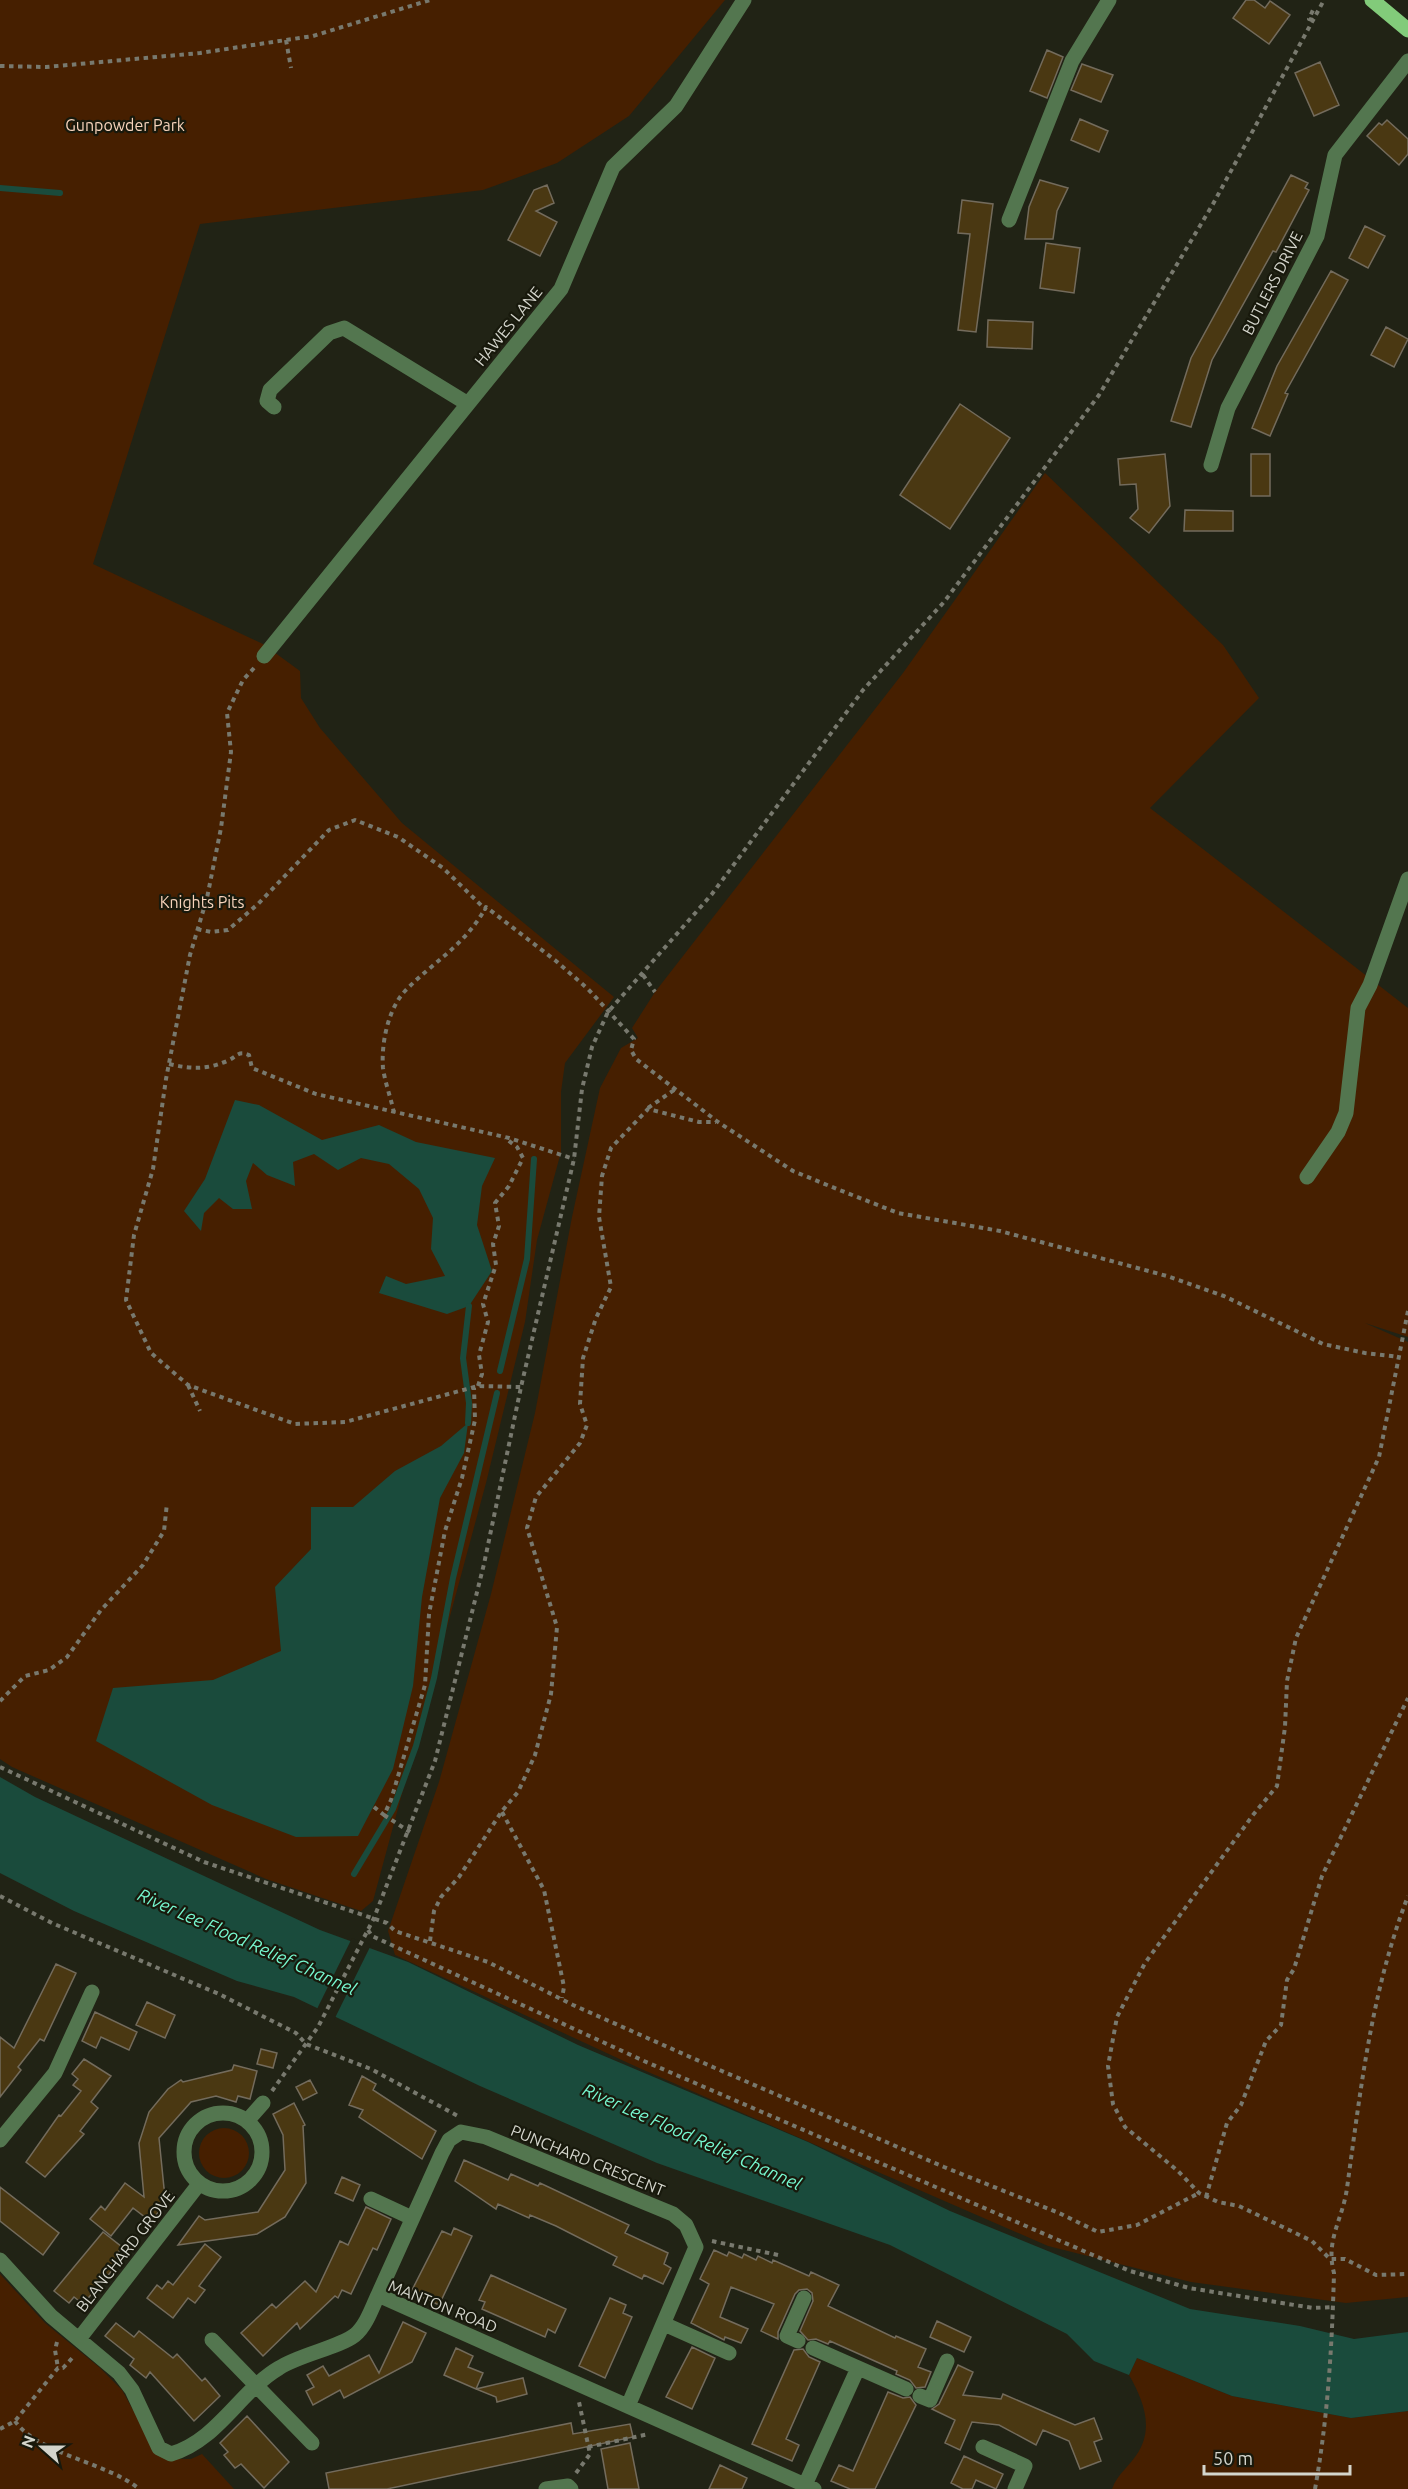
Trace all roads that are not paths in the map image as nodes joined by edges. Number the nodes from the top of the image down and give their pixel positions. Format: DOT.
graph roads {
  1 [pos="744,0"];
  2 [pos="1109,0"];
  3 [pos="1372,0"];
  4 [pos="1408,30"];
  5 [pos="1408,61"];
  6 [pos="1009,220"];
  7 [pos="468,404"];
  8 [pos="274,407"];
  9 [pos="1211,465"];
  10 [pos="264,656"];
  11 [pos="1408,879"];
  12 [pos="1307,1177"];
  13 [pos="93,1992"];
  14 [pos="263,2103"];
  15 [pos="247,2121"];
  16 [pos="0,2140"];
  17 [pos="200,2184"];
  18 [pos="371,2199"];
  19 [pos="412,2218"];
  20 [pos="0,2260"];
  21 [pos="378,2295"];
  22 [pos="804,2298"];
  23 [pos="664,2324"];
  24 [pos="79,2339"];
  25 [pos="212,2340"];
  26 [pos="798,2341"];
  27 [pos="813,2348"];
  28 [pos="729,2353"];
  29 [pos="947,2361"];
  30 [pos="858,2368"];
  31 [pos="256,2386"];
  32 [pos="906,2389"];
  33 [pos="920,2396"];
  34 [pos="628,2406"];
  35 [pos="312,2443"];
  36 [pos="983,2447"];
  37 [pos="810,2487"];
  38 [pos="569,2488"];
  39 [pos="546,2489"];
  40 [pos="1015,2489"];
  1 -- 7 [label="street, HAWES LANE"];
  2 -- 6 [label="street"];
  3 -- 4 [label="main road"];
  5 -- 9 [label="street, BUTLERS DRIVE"];
  7 -- 8 [label="street"];
  7 -- 10 [label="street, HAWES LANE"];
  11 -- 12 [label="street"];
  13 -- 16 [label="street"];
  14 -- 15 [label="street"];
  15 -- 17 [label="street"];
  15 -- 17 [label="street"];
  17 -- 24 [label="street, BLANCHARD GROVE"];
  18 -- 19 [label="street"];
  19 -- 21 [label="street"];
  19 -- 23 [label="street, PUNCHARD CRESCENT"];
  20 -- 24 [label="street, MANTON ROAD"];
  21 -- 31 [label="street, MANTON ROAD"];
  21 -- 34 [label="street, MANTON ROAD"];
  22 -- 26 [label="street"];
  23 -- 28 [label="street"];
  23 -- 34 [label="street"];
  24 -- 31 [label="street, MANTON ROAD"];
  25 -- 31 [label="street"];
  27 -- 30 [label="street"];
  29 -- 33 [label="street"];
  30 -- 32 [label="street"];
  30 -- 37 [label="street"];
  31 -- 35 [label="street"];
  34 -- 37 [label="street, MANTON ROAD"];
  36 -- 40 [label="street"];
  38 -- 39 [label="street"];
}
